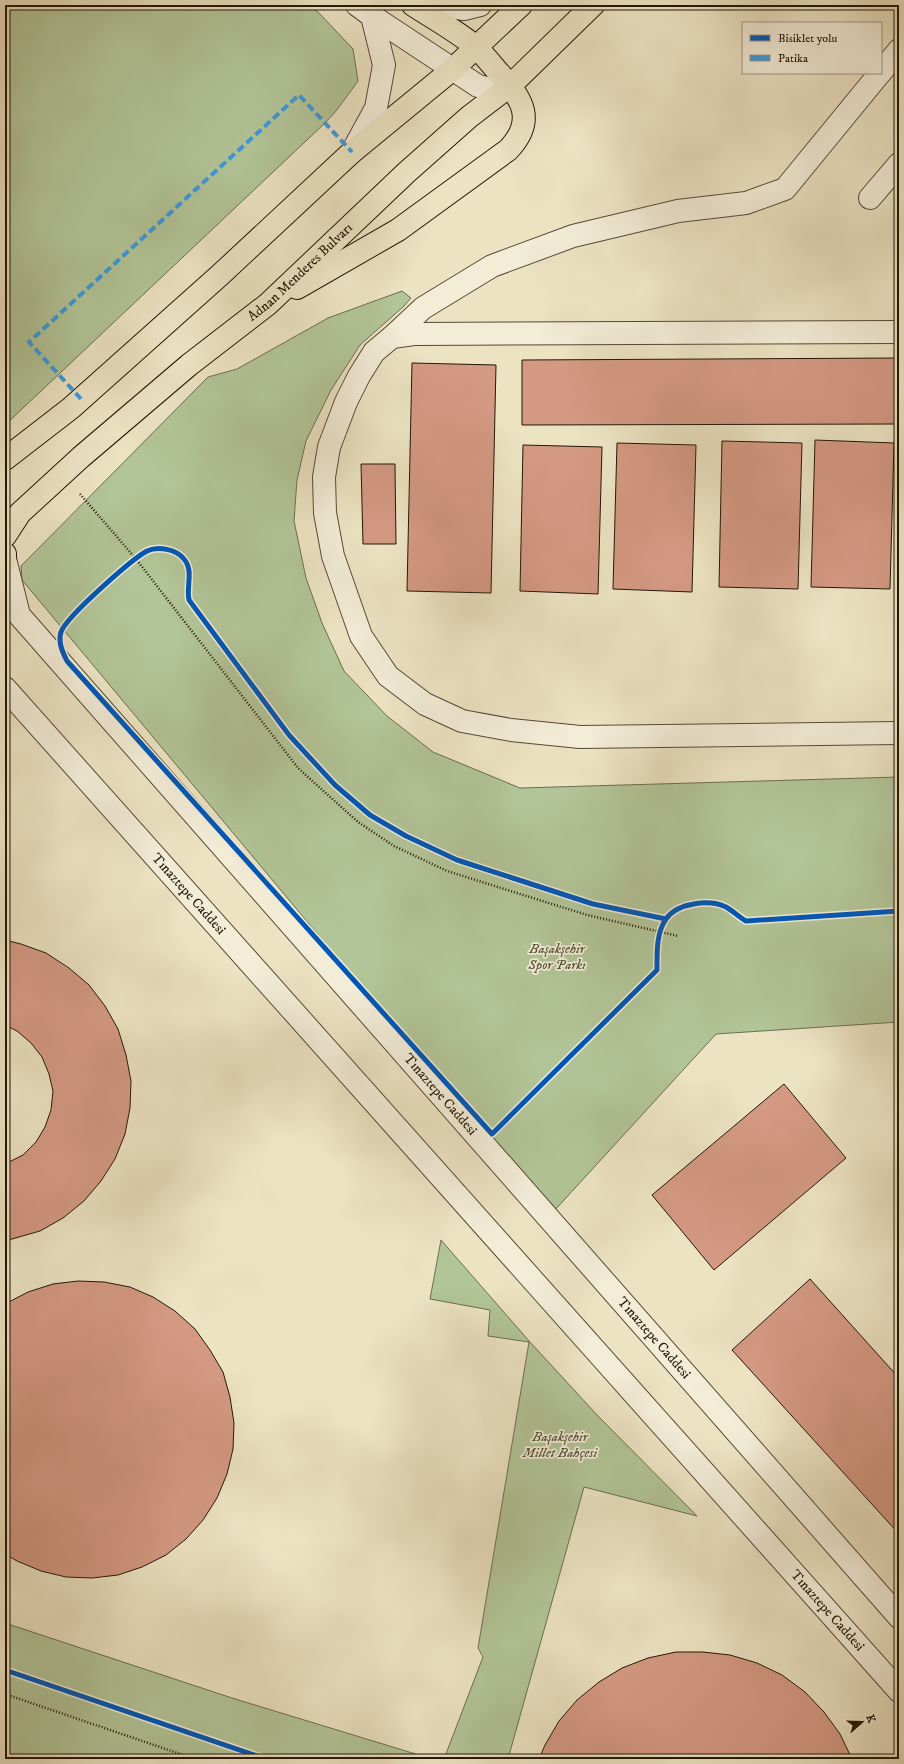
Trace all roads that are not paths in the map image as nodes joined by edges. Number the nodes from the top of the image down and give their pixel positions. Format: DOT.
graph roads {
  1 [pos="413,5"];
  2 [pos="435,5"];
  3 [pos="480,5"];
  4 [pos="521,5"];
  5 [pos="593,5"];
  6 [pos="365,10"];
  7 [pos="476,48"];
  8 [pos="899,50"];
  9 [pos="453,70"];
  10 [pos="882,72"];
  11 [pos="880,74"];
  12 [pos="511,85"];
  13 [pos="352,152"];
  14 [pos="899,164"];
  15 [pos="870,198"];
  16 [pos="268,304"];
  17 [pos="899,332"];
  18 [pos="392,337"];
  19 [pos="5,459"];
  20 [pos="5,536"];
  21 [pos="5,554"];
  22 [pos="5,560"];
  23 [pos="5,688"];
  24 [pos="899,733"];
  25 [pos="899,1617"];
  26 [pos="899,1692"];
  1 -- 7 [label="main road"];
  2 -- 3 [label="street"];
  4 -- 7 [label="main road"];
  5 -- 12 [label="main road, Adnan Menderes Bulvarı"];
  6 -- 9 [label="street"];
  6 -- 13 [label="street"];
  7 -- 9 [label="main road"];
  7 -- 12 [label="main road"];
  8 -- 10 [label="street"];
  9 -- 12 [label="street"];
  9 -- 13 [label="main road"];
  11 -- 18 [label="street"];
  12 -- 16 [label="main road, Adnan Menderes Bulvarı"];
  12 -- 16 [label="main road"];
  13 -- 19 [label="main road"];
  14 -- 15 [label="street"];
  16 -- 20 [label="main road, Adnan Menderes Bulvarı"];
  17 -- 18 [label="street"];
  18 -- 24 [label="street"];
  21 -- 22 [label="main road"];
  22 -- 25 [label="street, Tınaztepe Caddesi"];
  23 -- 26 [label="street, Tınaztepe Caddesi"];
}
